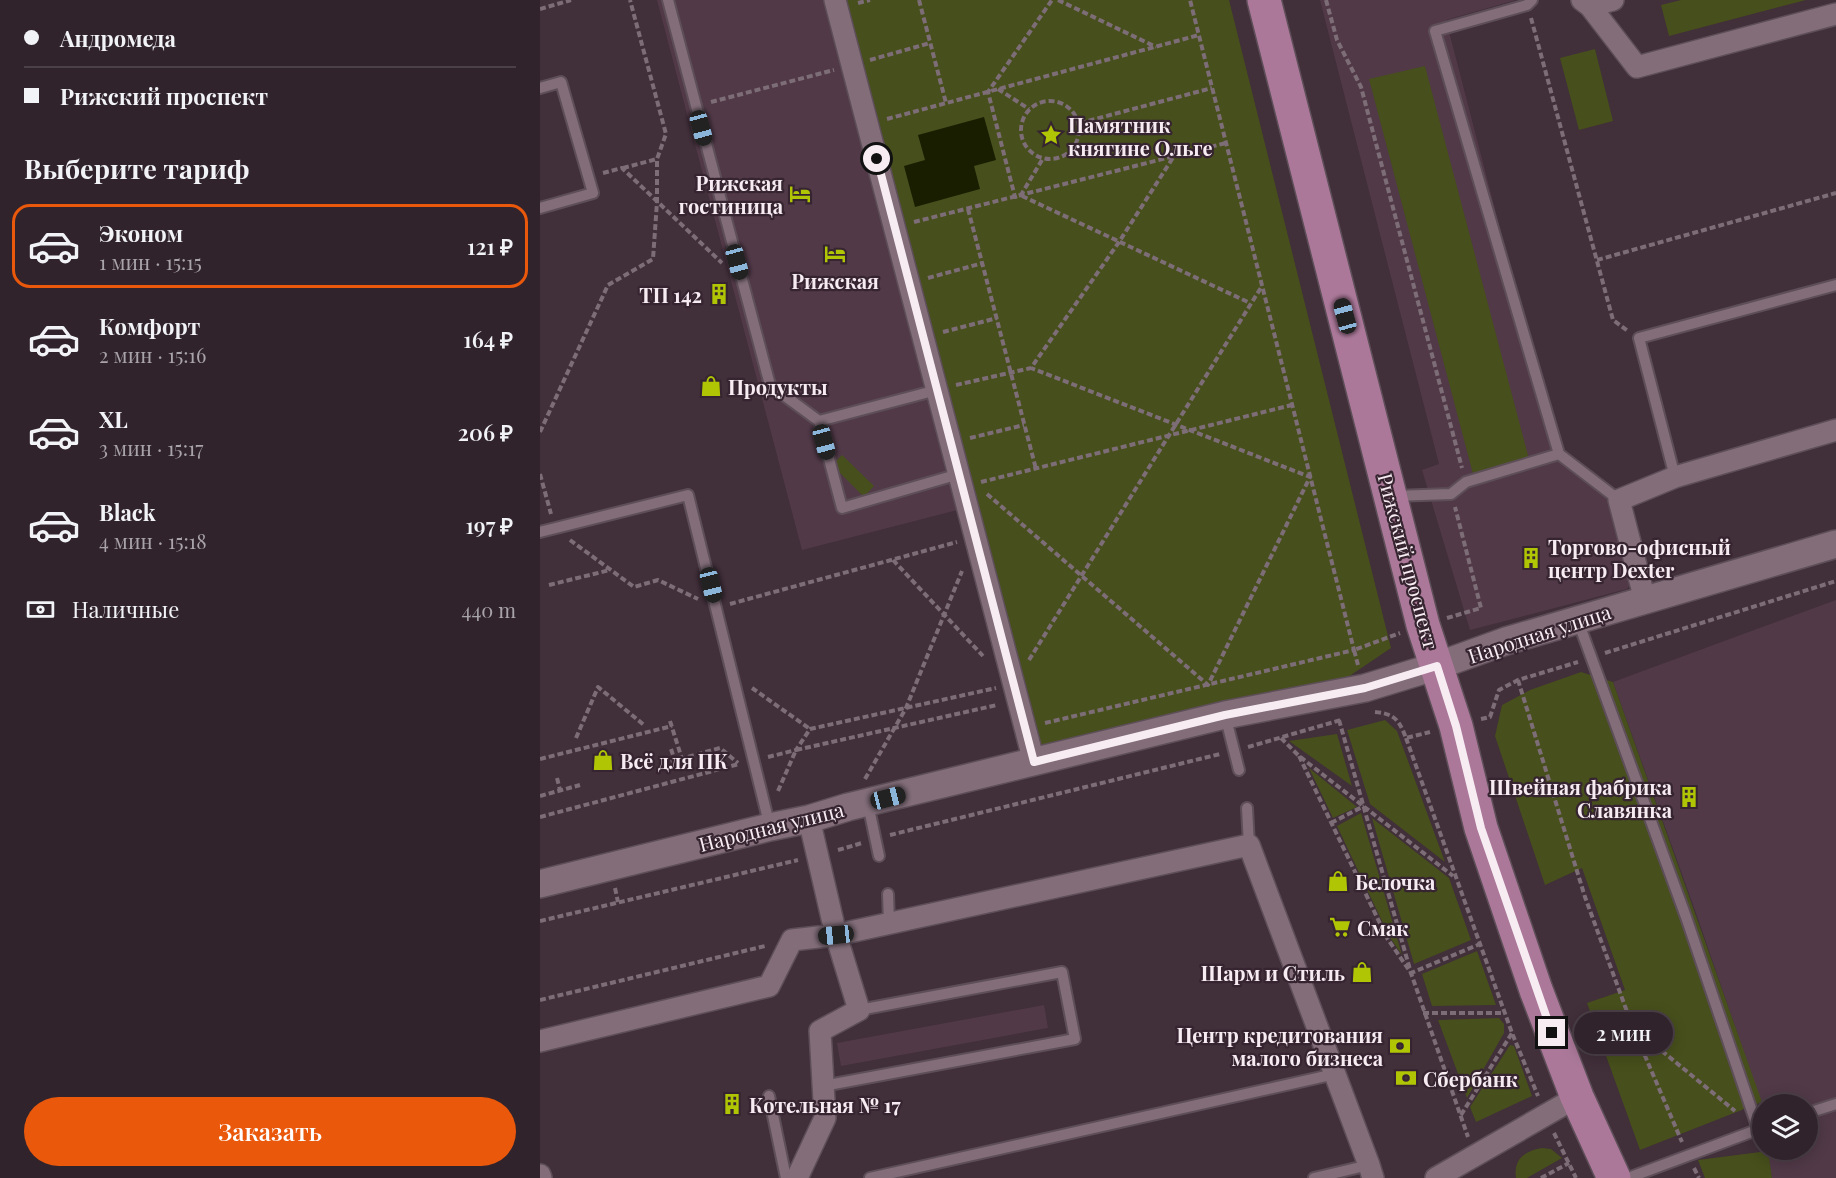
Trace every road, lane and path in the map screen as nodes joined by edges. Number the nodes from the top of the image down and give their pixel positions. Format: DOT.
graph roads {
  1 [pos="571,0"];
  2 [pos="630,0"];
  3 [pos="668,0"];
  4 [pos="870,0"];
  5 [pos="919,0"];
  6 [pos="1052,0"];
  7 [pos="1058,0"];
  8 [pos="1190,0"];
  9 [pos="1264,0"];
  10 [pos="1326,0"];
  11 [pos="1613,0"];
  12 [pos="843,3"];
  13 [pos="1530,3"];
  14 [pos="1586,3"];
  15 [pos="540,9"];
  16 [pos="1836,14"];
  17 [pos="1199,35"];
  18 [pos="930,43"];
  19 [pos="1156,47"];
  20 [pos="852,65"];
  21 [pos="540,88"];
  22 [pos="1212,88"];
  23 [pos="998,89"];
  24 [pos="988,92"];
  25 [pos="946,103"];
  26 [pos="695,106"];
  27 [pos="1029,109"];
  28 [pos="881,121"];
  29 [pos="1080,123"];
  30 [pos="1226,143"];
  31 [pos="1174,156"];
  32 [pos="657,159"];
  33 [pos="1042,160"];
  34 [pos="622,168"];
  35 [pos="588,177"];
  36 [pos="1836,193"];
  37 [pos="1021,195"];
  38 [pos="1014,197"];
  39 [pos="657,202"];
  40 [pos="540,208"];
  41 [pos="968,209"];
  42 [pos="908,224"];
  43 [pos="1119,242"];
  44 [pos="1597,260"];
  45 [pos="983,263"];
  46 [pos="922,280"];
  47 [pos="743,284"];
  48 [pos="1836,285"];
  49 [pos="1262,286"];
  50 [pos="1250,303"];
  51 [pos="997,318"];
  52 [pos="936,334"];
  53 [pos="1639,338"];
  54 [pos="1031,368"];
  55 [pos="1011,372"];
  56 [pos="943,388"];
  57 [pos="1292,405"];
  58 [pos="819,421"];
  59 [pos="1176,424"];
  60 [pos="1024,425"];
  61 [pos="1836,430"];
  62 [pos="1192,431"];
  63 [pos="540,432"];
  64 [pos="1168,436"];
  65 [pos="963,439"];
  66 [pos="1559,454"];
  67 [pos="1036,469"];
  68 [pos="540,474"];
  69 [pos="1310,477"];
  70 [pos="1675,477"];
  71 [pos="967,479"];
  72 [pos="1466,482"];
  73 [pos="984,492"];
  74 [pos="1451,494"];
  75 [pos="1392,496"];
  76 [pos="1619,500"];
  77 [pos="555,529"];
  78 [pos="540,532"];
  79 [pos="975,537"];
  80 [pos="1836,544"];
  81 [pos="893,560"];
  82 [pos="610,570"];
  83 [pos="1082,575"];
  84 [pos="1836,580"];
  85 [pos="549,585"];
  86 [pos="1645,600"];
  87 [pos="716,608"];
  88 [pos="945,613"];
  89 [pos="1578,621"];
  90 [pos="1424,625"];
  91 [pos="1354,650"];
  92 [pos="1592,657"];
  93 [pos="1437,666"];
  94 [pos="732,674"];
  95 [pos="1518,680"];
  96 [pos="1208,685"];
  97 [pos="1365,688"];
  98 [pos="1013,690"];
  99 [pos="906,708"];
  100 [pos="1225,715"];
  101 [pos="1350,717"];
  102 [pos="1339,720"];
  103 [pos="644,725"];
  104 [pos="1037,725"];
  105 [pos="1456,726"];
  106 [pos="896,728"];
  107 [pos="810,729"];
  108 [pos="576,738"];
  109 [pos="1281,738"];
  110 [pos="1406,738"];
  111 [pos="671,749"];
  112 [pos="796,750"];
  113 [pos="1233,751"];
  114 [pos="1299,756"];
  115 [pos="540,759"];
  116 [pos="682,759"];
  117 [pos="754,760"];
  118 [pos="675,761"];
  119 [pos="1034,762"];
  120 [pos="662,764"];
  121 [pos="739,765"];
  122 [pos="1239,770"];
  123 [pos="557,778"];
  124 [pos="580,785"];
  125 [pos="560,790"];
  126 [pos="866,791"];
  127 [pos="540,796"];
  128 [pos="1364,807"];
  129 [pos="1246,808"];
  130 [pos="540,817"];
  131 [pos="810,819"];
  132 [pos="769,822"];
  133 [pos="1331,823"];
  134 [pos="876,839"];
  135 [pos="1249,845"];
  136 [pos="818,856"];
  137 [pos="879,856"];
  138 [pos="1455,878"];
  139 [pos="540,884"];
  140 [pos="888,894"];
  141 [pos="540,921"];
  142 [pos="890,923"];
  143 [pos="836,935"];
  144 [pos="792,940"];
  145 [pos="1480,944"];
  146 [pos="1410,973"];
  147 [pos="540,1000"];
  148 [pos="859,1010"];
  149 [pos="1504,1012"];
  150 [pos="1423,1013"];
  151 [pos="1633,1028"];
  152 [pos="1512,1032"];
  153 [pos="540,1041"];
  154 [pos="1335,1074"];
  155 [pos="823,1086"];
  156 [pos="769,1096"];
  157 [pos="1577,1097"];
  158 [pos="1836,1104"];
  159 [pos="1752,1105"];
  160 [pos="1818,1110"];
  161 [pos="1461,1116"];
  162 [pos="1546,1116"];
  163 [pos="1752,1122"];
  164 [pos="1752,1131"];
  165 [pos="1474,1156"];
  166 [pos="1688,1156"];
  167 [pos="1569,1163"];
  168 [pos="1371,1171"];
  169 [pos="786,1178"];
  170 [pos="797,1178"];
  171 [pos="870,1178"];
  172 [pos="1314,1178"];
  173 [pos="1436,1178"];
  174 [pos="1541,1178"];
  175 [pos="1576,1178"];
  176 [pos="1614,1178"];
  177 [pos="1628,1178"];
  178 [pos="1698,1178"];
  1 -- 15 [label="path"];
  2 -- 32 [label="path"];
  3 -- 26 [label="lane"];
  4 -- 12 [label="path"];
  5 -- 18 [label="path"];
  6 -- 24 [label="path"];
  7 -- 19 [label="path"];
  8 -- 17 [label="path"];
  9 -- 75 [label="main road, Рижский проспект"];
  10 -- 72 [label="path"];
  11 -- 14 [label="street"];
  12 -- 20 [label="street"];
  13 -- 44 [label="path"];
  13 -- 66 [label="lane"];
  14 -- 16 [label="street"];
  17 -- 19 [label="path"];
  17 -- 22 [label="path"];
  18 -- 20 [label="path"];
  18 -- 25 [label="path"];
  19 -- 23 [label="path"];
  20 -- 26 [label="path"];
  20 -- 56 [label="street"];
  21 -- 35 [label="lane"];
  22 -- 29 [label="path"];
  22 -- 30 [label="path"];
  23 -- 24 [label="path"];
  23 -- 27 [label="path"];
  24 -- 25 [label="path"];
  24 -- 38 [label="path"];
  25 -- 28 [label="path"];
  26 -- 47 [label="lane"];
  27 -- 29 [label="path"];
  27 -- 33 [label="path"];
  29 -- 33 [label="path"];
  30 -- 31 [label="path"];
  30 -- 49 [label="path"];
  31 -- 37 [label="path"];
  31 -- 43 [label="path"];
  32 -- 34 [label="path"];
  32 -- 39 [label="path"];
  33 -- 37 [label="path"];
  34 -- 35 [label="path"];
  34 -- 39 [label="path"];
  35 -- 40 [label="lane"];
  36 -- 44 [label="path"];
  37 -- 38 [label="path"];
  37 -- 43 [label="path"];
  38 -- 41 [label="path"];
  39 -- 47 [label="path"];
  39 -- 63 [label="path"];
  41 -- 42 [label="path"];
  41 -- 45 [label="path"];
  43 -- 50 [label="path"];
  43 -- 54 [label="path"];
  44 -- 53 [label="path"];
  45 -- 46 [label="path"];
  45 -- 51 [label="path"];
  47 -- 58 [label="lane"];
  48 -- 53 [label="lane"];
  49 -- 50 [label="path"];
  49 -- 57 [label="path"];
  50 -- 59 [label="path"];
  51 -- 52 [label="path"];
  51 -- 55 [label="path"];
  53 -- 70 [label="lane"];
  54 -- 55 [label="path"];
  54 -- 59 [label="path"];
  55 -- 56 [label="path"];
  55 -- 60 [label="path"];
  56 -- 58 [label="lane"];
  56 -- 71 [label="street"];
  57 -- 62 [label="path"];
  57 -- 69 [label="path"];
  58 -- 71 [label="lane"];
  59 -- 62 [label="path"];
  59 -- 64 [label="path"];
  60 -- 65 [label="path"];
  60 -- 67 [label="path"];
  61 -- 70 [label="street"];
  62 -- 64 [label="path"];
  62 -- 69 [label="path"];
  64 -- 67 [label="path"];
  64 -- 83 [label="path"];
  66 -- 72 [label="lane"];
  66 -- 76 [label="lane"];
  67 -- 71 [label="path"];
  68 -- 77 [label="path"];
  69 -- 91 [label="path"];
  69 -- 96 [label="path"];
  70 -- 76 [label="street"];
  71 -- 79 [label="street"];
  72 -- 74 [label="lane"];
  73 -- 83 [label="path"];
  74 -- 75 [label="lane"];
  74 -- 90 [label="path"];
  75 -- 90 [label="main road, Рижский проспект"];
  76 -- 86 [label="street"];
  77 -- 78 [label="lane"];
  77 -- 82 [label="path"];
  77 -- 87 [label="lane"];
  79 -- 81 [label="path"];
  79 -- 88 [label="path"];
  79 -- 98 [label="street"];
  80 -- 86 [label="street, Народная улица"];
  81 -- 87 [label="path"];
  81 -- 88 [label="path"];
  82 -- 85 [label="path"];
  82 -- 87 [label="path"];
  83 -- 96 [label="path"];
  83 -- 98 [label="path"];
  84 -- 92 [label="path"];
  86 -- 89 [label="street, Народная улица"];
  87 -- 94 [label="lane"];
  88 -- 98 [label="path"];
  88 -- 99 [label="path"];
  89 -- 92 [label="lane"];
  89 -- 93 [label="street, Народная улица"];
  90 -- 91 [label="path"];
  90 -- 93 [label="main road, Рижский проспект"];
  91 -- 96 [label="path"];
  91 -- 97 [label="path"];
  92 -- 95 [label="path"];
  92 -- 159 [label="lane"];
  93 -- 97 [label="street, Народная улица"];
  93 -- 105 [label="main road, Рижский проспект"];
  94 -- 107 [label="path"];
  94 -- 117 [label="lane"];
  95 -- 105 [label="path"];
  95 -- 151 [label="path"];
  96 -- 104 [label="path"];
  97 -- 100 [label="street, Народная улица"];
  97 -- 110 [label="path"];
  98 -- 99 [label="path"];
  98 -- 106 [label="path"];
  98 -- 119 [label="street"];
  99 -- 106 [label="path"];
  99 -- 107 [label="path"];
  100 -- 113 [label="lane"];
  100 -- 119 [label="street, Народная улица"];
  101 -- 102 [label="path"];
  102 -- 109 [label="path"];
  102 -- 128 [label="path"];
  103 -- 108 [label="path"];
  105 -- 110 [label="path"];
  105 -- 157 [label="main road, Рижский проспект"];
  106 -- 112 [label="path"];
  106 -- 126 [label="path"];
  107 -- 112 [label="path"];
  109 -- 113 [label="path"];
  109 -- 114 [label="path"];
  110 -- 138 [label="path"];
  111 -- 118 [label="path"];
  112 -- 117 [label="path"];
  112 -- 132 [label="path"];
  113 -- 122 [label="lane"];
  113 -- 134 [label="path"];
  114 -- 128 [label="path"];
  114 -- 133 [label="path"];
  115 -- 116 [label="path"];
  116 -- 118 [label="path"];
  116 -- 121 [label="path"];
  117 -- 121 [label="path"];
  117 -- 132 [label="lane"];
  118 -- 120 [label="path"];
  119 -- 126 [label="street, Народная улица"];
  121 -- 130 [label="path"];
  123 -- 125 [label="path"];
  124 -- 125 [label="path"];
  125 -- 127 [label="path"];
  126 -- 131 [label="street, Народная улица"];
  126 -- 134 [label="lane"];
  128 -- 133 [label="path"];
  128 -- 138 [label="path"];
  128 -- 146 [label="path"];
  129 -- 135 [label="lane"];
  131 -- 132 [label="street, Народная улица"];
  131 -- 136 [label="street"];
  132 -- 139 [label="street, Народная улица"];
  133 -- 146 [label="path"];
  134 -- 136 [label="path"];
  134 -- 137 [label="lane"];
  135 -- 142 [label="street"];
  135 -- 154 [label="street"];
  136 -- 141 [label="path"];
  136 -- 143 [label="street"];
  138 -- 145 [label="path"];
  140 -- 142 [label="lane"];
  142 -- 143 [label="street"];
  143 -- 144 [label="street"];
  143 -- 148 [label="street"];
  144 -- 147 [label="path"];
  144 -- 153 [label="street"];
  145 -- 146 [label="path"];
  145 -- 149 [label="path"];
  146 -- 150 [label="path"];
  148 -- 155 [label="street"];
  148 -- 155 [label="lane"];
  149 -- 150 [label="path"];
  149 -- 152 [label="path"];
  150 -- 161 [label="path"];
  151 -- 163 [label="path"];
  151 -- 166 [label="path"];
  152 -- 161 [label="path"];
  152 -- 162 [label="path"];
  154 -- 168 [label="street"];
  154 -- 171 [label="lane"];
  155 -- 170 [label="street"];
  156 -- 169 [label="lane"];
  157 -- 162 [label="street"];
  157 -- 176 [label="main road, Рижский проспект"];
  158 -- 160 [label="lane"];
  161 -- 165 [label="path"];
  162 -- 165 [label="street"];
  162 -- 167 [label="path"];
  164 -- 166 [label="lane"];
  165 -- 173 [label="street"];
  166 -- 177 [label="lane"];
  166 -- 178 [label="path"];
  167 -- 174 [label="path"];
  167 -- 175 [label="path"];
  168 -- 172 [label="lane"];
}
